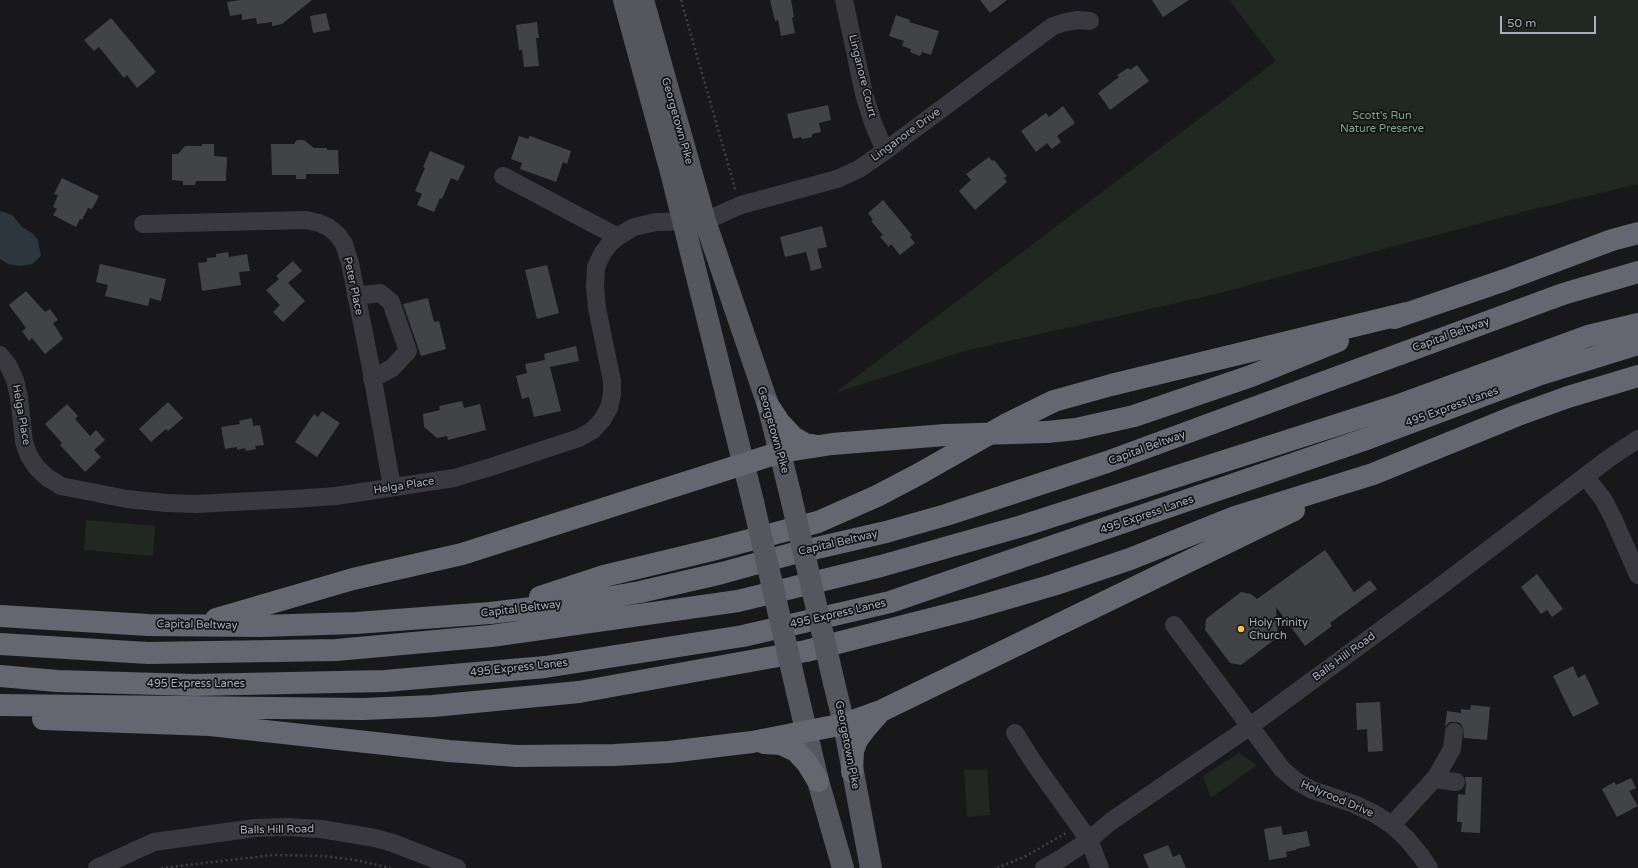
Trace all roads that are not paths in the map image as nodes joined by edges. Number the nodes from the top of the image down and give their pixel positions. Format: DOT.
graph roads {
  1 [pos="624,0"];
  2 [pos="643,0"];
  3 [pos="844,0"];
  4 [pos="1090,21"];
  5 [pos="886,151"];
  6 [pos="503,176"];
  7 [pos="705,221"];
  8 [pos="684,222"];
  9 [pos="143,224"];
  10 [pos="1638,233"];
  11 [pos="618,237"];
  12 [pos="1638,248"];
  13 [pos="1638,272"];
  14 [pos="1505,280"];
  15 [pos="356,296"];
  16 [pos="1407,313"];
  17 [pos="1638,324"];
  18 [pos="1638,344"];
  19 [pos="0,355"];
  20 [pos="1638,376"];
  21 [pos="372,379"];
  22 [pos="768,405"];
  23 [pos="1638,439"];
  24 [pos="819,446"];
  25 [pos="781,452"];
  26 [pos="744,464"];
  27 [pos="1373,474"];
  28 [pos="1585,476"];
  29 [pos="392,487"];
  30 [pos="1638,575"];
  31 [pos="490,613"];
  32 [pos="0,616"];
  33 [pos="148,625"];
  34 [pos="1174,625"];
  35 [pos="0,644"];
  36 [pos="0,676"];
  37 [pos="0,705"];
  38 [pos="883,710"];
  39 [pos="0,718"];
  40 [pos="844,724"];
  41 [pos="1249,727"];
  42 [pos="806,731"];
  43 [pos="1454,732"];
  44 [pos="1015,733"];
  45 [pos="752,742"];
  46 [pos="852,772"];
  47 [pos="1434,779"];
  48 [pos="818,781"];
  49 [pos="1456,782"];
  50 [pos="1392,825"];
  51 [pos="1089,840"];
  52 [pos="842,865"];
  53 [pos="97,868"];
  54 [pos="457,868"];
  55 [pos="871,868"];
  56 [pos="1044,868"];
  57 [pos="1100,868"];
  58 [pos="1429,868"];
  1 -- 8 [label="main road, Georgetown Pike"];
  2 -- 7 [label="main road, Georgetown Pike"];
  3 -- 5 [label="street, Linganore Court"];
  4 -- 5 [label="street, Linganore Drive"];
  5 -- 7 [label="street, Linganore Drive"];
  6 -- 11 [label="street"];
  7 -- 8 [label="street, Helga Place"];
  7 -- 22 [label="main road, Georgetown Pike"];
  8 -- 11 [label="street, Helga Place"];
  8 -- 26 [label="main road, Georgetown Pike"];
  9 -- 15 [label="street, Peter Place"];
  10 -- 14 [label="highway"];
  11 -- 29 [label="street, Helga Place"];
  12 -- 14 [label="highway"];
  13 -- 31 [label="highway, Capital Beltway"];
  14 -- 16 [label="highway"];
  15 -- 21 [label="street, Peter Place"];
  15 -- 21 [label="street"];
  16 -- 24 [label="highway, bridge"];
  16 -- 31 [label="highway"];
  17 -- 35 [label="highway, 495 Express Lanes"];
  18 -- 36 [label="highway, 495 Express Lanes"];
  19 -- 29 [label="street, Helga Place"];
  20 -- 27 [label="highway"];
  21 -- 29 [label="street, Peter Place"];
  22 -- 24 [label="highway"];
  22 -- 25 [label="main road, Georgetown Pike"];
  23 -- 28 [label="street, Balls Hill Road"];
  24 -- 25 [label="highway"];
  25 -- 26 [label="highway"];
  25 -- 40 [label="main road, Georgetown Pike, bridge"];
  26 -- 33 [label="highway"];
  26 -- 42 [label="main road, Georgetown Pike, bridge"];
  27 -- 37 [label="highway"];
  27 -- 38 [label="highway"];
  28 -- 30 [label="street"];
  28 -- 41 [label="street, Balls Hill Road"];
  31 -- 33 [label="highway, Capital Beltway"];
  32 -- 33 [label="highway, Capital Beltway"];
  34 -- 41 [label="street, Holyrood Drive"];
  38 -- 40 [label="highway"];
  38 -- 46 [label="highway"];
  39 -- 45 [label="highway"];
  40 -- 42 [label="highway"];
  40 -- 46 [label="main road, Georgetown Pike"];
  41 -- 50 [label="street, Holyrood Drive"];
  41 -- 51 [label="street, Balls Hill Road"];
  42 -- 45 [label="highway"];
  42 -- 48 [label="main road, Georgetown Pike"];
  43 -- 47 [label="street"];
  44 -- 51 [label="street"];
  45 -- 48 [label="highway"];
  46 -- 55 [label="main road, Georgetown Pike"];
  47 -- 49 [label="street"];
  47 -- 50 [label="street"];
  48 -- 52 [label="main road, Georgetown Pike"];
  50 -- 58 [label="street, Holyrood Drive"];
  51 -- 56 [label="street, Balls Hill Road"];
  51 -- 57 [label="street"];
  53 -- 54 [label="street, Balls Hill Road"];
}
